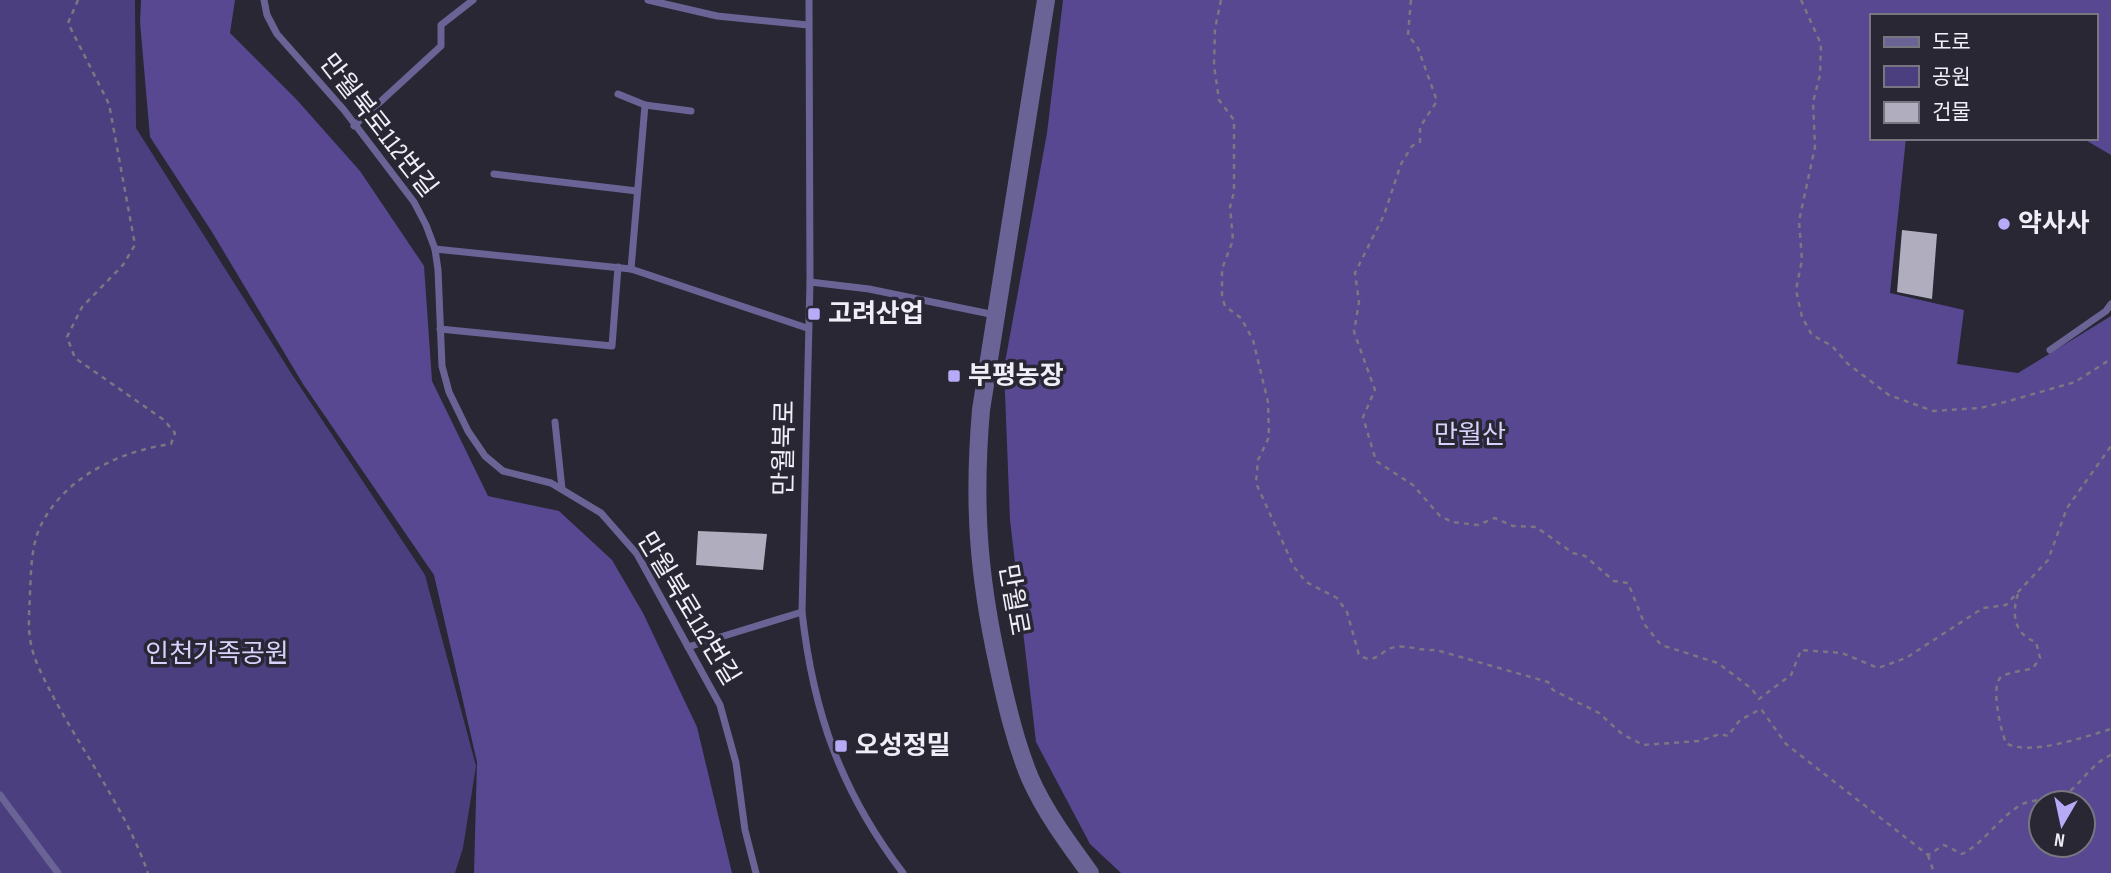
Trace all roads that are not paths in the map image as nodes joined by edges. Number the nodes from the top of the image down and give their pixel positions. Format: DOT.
graph roads {
  1 [pos="264,0"];
  2 [pos="473,0"];
  3 [pos="648,0"];
  4 [pos="809,0"];
  5 [pos="1046,0"];
  6 [pos="676,3"];
  7 [pos="808,25"];
  8 [pos="618,94"];
  9 [pos="645,105"];
  10 [pos="691,111"];
  11 [pos="354,126"];
  12 [pos="494,174"];
  13 [pos="637,191"];
  14 [pos="435,250"];
  15 [pos="618,267"];
  16 [pos="631,269"];
  17 [pos="810,282"];
  18 [pos="2111,304"];
  19 [pos="996,316"];
  20 [pos="807,328"];
  21 [pos="440,329"];
  22 [pos="2050,350"];
  23 [pos="555,422"];
  24 [pos="562,489"];
  25 [pos="802,612"];
  26 [pos="688,647"];
  27 [pos="0,795"];
  28 [pos="58,873"];
  29 [pos="756,873"];
  30 [pos="903,873"];
  31 [pos="1090,873"];
  1 -- 11 [label="lane, 만월북로112번길"];
  2 -- 11 [label="lane"];
  3 -- 6 [label="lane"];
  4 -- 7 [label="lane, 만월북로"];
  5 -- 19 [label="street, 만월로"];
  6 -- 7 [label="lane"];
  7 -- 17 [label="lane, 만월북로"];
  8 -- 9 [label="lane"];
  9 -- 10 [label="lane"];
  9 -- 13 [label="lane"];
  11 -- 14 [label="lane, 만월북로112번길"];
  12 -- 13 [label="lane"];
  13 -- 16 [label="lane"];
  14 -- 15 [label="lane"];
  14 -- 21 [label="lane, 만월북로112번길"];
  15 -- 16 [label="lane"];
  15 -- 21 [label="lane"];
  16 -- 20 [label="lane"];
  17 -- 19 [label="lane"];
  17 -- 20 [label="lane, 만월북로"];
  18 -- 22 [label="lane"];
  19 -- 31 [label="street, 만월로"];
  20 -- 25 [label="lane, 만월북로"];
  21 -- 24 [label="lane, 만월북로112번길"];
  23 -- 24 [label="lane"];
  24 -- 26 [label="lane, 만월북로112번길"];
  25 -- 26 [label="lane"];
  25 -- 30 [label="lane, 만월북로"];
  26 -- 29 [label="lane, 만월북로112번길"];
  27 -- 28 [label="lane"];
}
